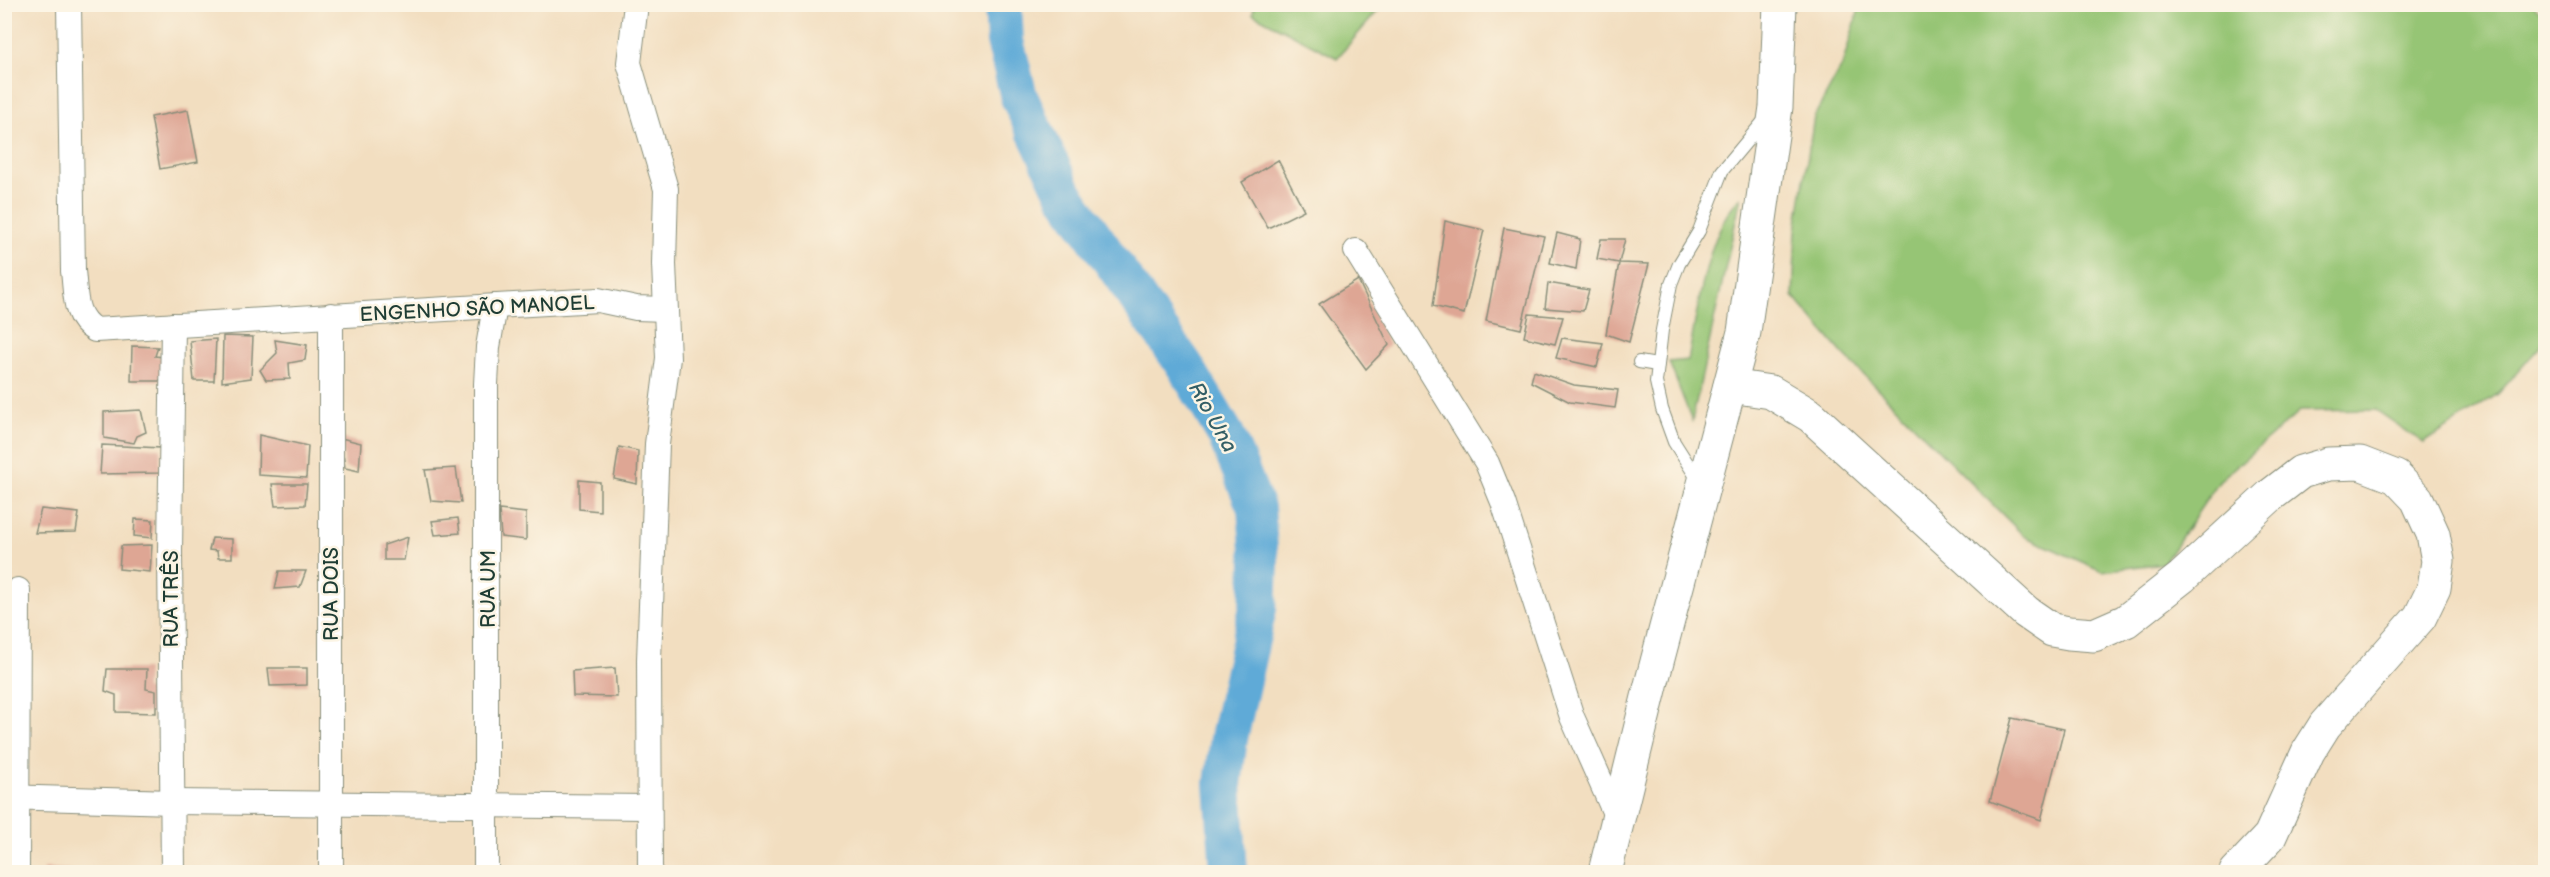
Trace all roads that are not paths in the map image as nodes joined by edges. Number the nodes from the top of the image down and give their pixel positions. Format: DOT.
graph roads {
  1 [pos="69,4"];
  2 [pos="636,4"];
  3 [pos="1780,4"];
  4 [pos="1776,107"];
  5 [pos="1356,251"];
  6 [pos="495,306"];
  7 [pos="665,309"];
  8 [pos="331,315"];
  9 [pos="173,325"];
  10 [pos="1639,362"];
  11 [pos="1657,365"];
  12 [pos="1730,386"];
  13 [pos="1703,489"];
  14 [pos="18,590"];
  15 [pos="11,797"];
  16 [pos="173,802"];
  17 [pos="331,803"];
  18 [pos="486,805"];
  19 [pos="648,807"];
  20 [pos="1618,820"];
  21 [pos="17,873"];
  22 [pos="173,873"];
  23 [pos="331,873"];
  24 [pos="486,873"];
  25 [pos="651,873"];
  26 [pos="1605,873"];
  27 [pos="2236,873"];
  1 -- 9 [label="street, ENGENHO SÃO MANOEL"];
  2 -- 7 [label="street"];
  3 -- 4 [label="street"];
  4 -- 11 [label="lane"];
  4 -- 12 [label="street"];
  5 -- 20 [label="street"];
  6 -- 7 [label="street, ENGENHO SÃO MANOEL"];
  6 -- 8 [label="street, ENGENHO SÃO MANOEL"];
  6 -- 18 [label="street, RUA UM"];
  7 -- 19 [label="street"];
  8 -- 9 [label="street, ENGENHO SÃO MANOEL"];
  8 -- 17 [label="street, RUA DOIS"];
  9 -- 16 [label="street, RUA TRÊS"];
  10 -- 11 [label="lane"];
  11 -- 13 [label="lane"];
  12 -- 13 [label="street"];
  12 -- 27 [label="street"];
  13 -- 20 [label="street"];
  14 -- 15 [label="street"];
  15 -- 16 [label="street"];
  15 -- 21 [label="street"];
  16 -- 17 [label="street"];
  16 -- 22 [label="street, RUA TRÊS"];
  17 -- 18 [label="street"];
  17 -- 23 [label="street, RUA DOIS"];
  18 -- 19 [label="street"];
  18 -- 24 [label="street, RUA UM"];
  19 -- 25 [label="street"];
  20 -- 26 [label="street"];
}
